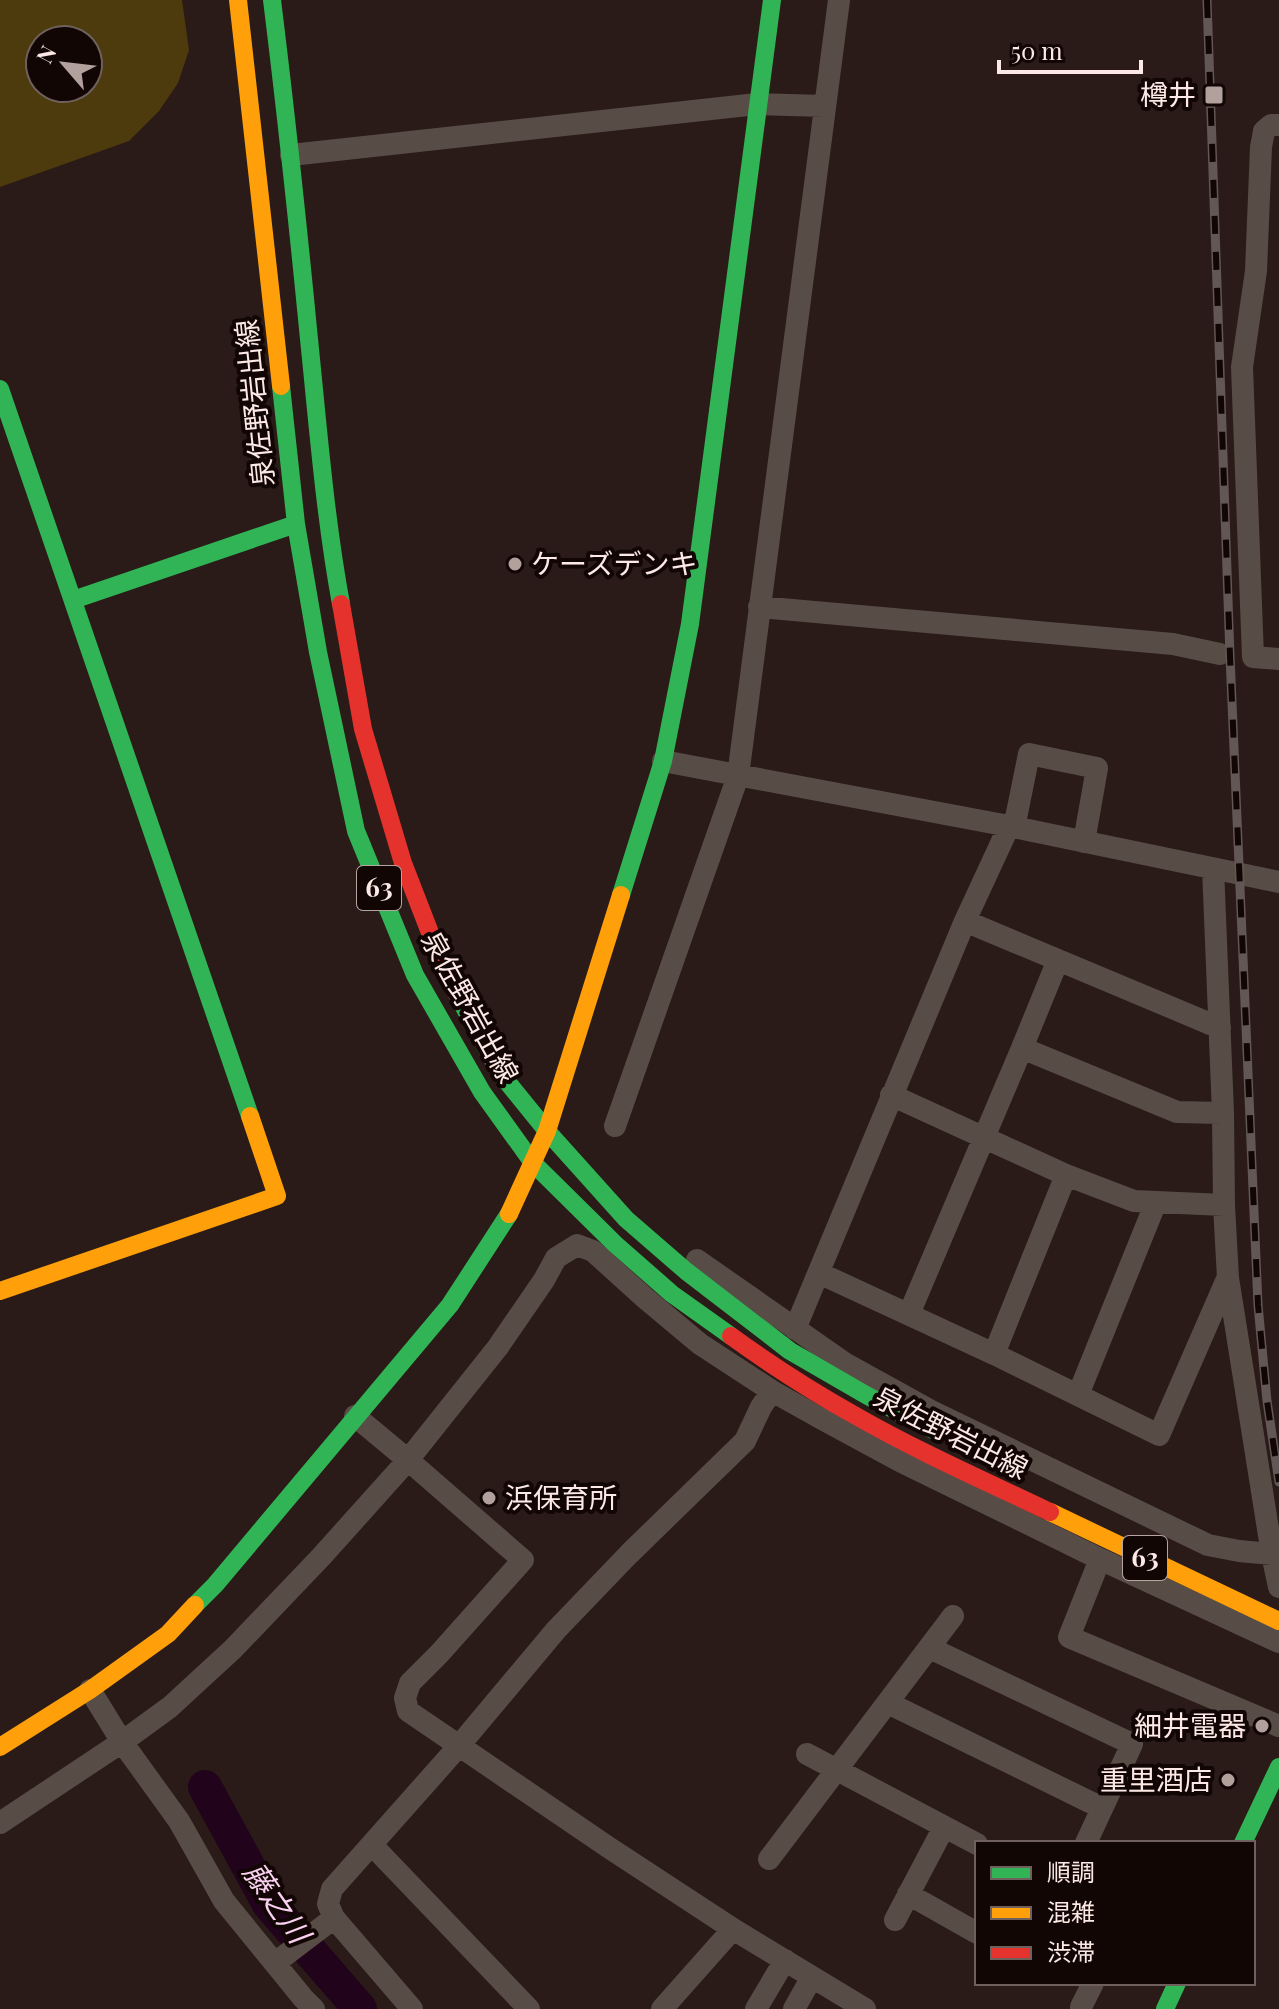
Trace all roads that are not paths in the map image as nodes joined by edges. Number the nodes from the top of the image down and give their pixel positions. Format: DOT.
graph roads {
  1 [pos="238,0"];
  2 [pos="272,0"];
  3 [pos="772,0"];
  4 [pos="839,0"];
  5 [pos="757,104"];
  6 [pos="825,106"];
  7 [pos="1279,125"];
  8 [pos="291,155"];
  9 [pos="0,389"];
  10 [pos="296,524"];
  11 [pos="73,600"];
  12 [pos="759,607"];
  13 [pos="1220,654"];
  14 [pos="1279,659"];
  15 [pos="663,761"];
  16 [pos="738,776"];
  17 [pos="1009,826"];
  18 [pos="1084,842"];
  19 [pos="1213,868"];
  20 [pos="1279,882"];
  21 [pos="965,921"];
  22 [pos="1058,960"];
  23 [pos="1220,1028"];
  24 [pos="1022,1048"];
  25 [pos="891,1095"];
  26 [pos="1223,1113"];
  27 [pos="615,1126"];
  28 [pos="547,1131"];
  29 [pos="984,1137"];
  30 [pos="533,1163"];
  31 [pos="1066,1175"];
  32 [pos="608,1200"];
  33 [pos="1156,1202"];
  34 [pos="1224,1205"];
  35 [pos="819,1273"];
  36 [pos="1228,1278"];
  37 [pos="0,1291"];
  38 [pos="909,1314"];
  39 [pos="795,1329"];
  40 [pos="994,1354"];
  41 [pos="772,1391"];
  42 [pos="1078,1395"];
  43 [pos="355,1416"];
  44 [pos="408,1460"];
  45 [pos="1272,1554"];
  46 [pos="1100,1559"];
  47 [pos="1199,1560"];
  48 [pos="1275,1592"];
  49 [pos="953,1616"];
  50 [pos="1279,1621"];
  51 [pos="1279,1642"];
  52 [pos="930,1648"];
  53 [pos="90,1690"];
  54 [pos="888,1703"];
  55 [pos="1279,1726"];
  56 [pos="122,1742"];
  57 [pos="0,1747"];
  58 [pos="458,1747"];
  59 [pos="807,1754"];
  60 [pos="1279,1767"];
  61 [pos="837,1770"];
  62 [pos="1102,1808"];
  63 [pos="0,1823"];
  64 [pos="944,1827"];
  65 [pos="1087,1841"];
  66 [pos="1244,1841"];
  67 [pos="975,1843"];
  68 [pos="372,1845"];
  69 [pos="769,1859"];
  70 [pos="908,1894"];
  71 [pos="895,1920"];
  72 [pos="329,1921"];
  73 [pos="733,1929"];
  74 [pos="975,1932"];
  75 [pos="785,1960"];
  76 [pos="278,1961"];
  77 [pos="812,1977"];
  78 [pos="1176,1985"];
  79 [pos="314,2009"];
  80 [pos="412,2009"];
  81 [pos="529,2009"];
  82 [pos="662,2009"];
  83 [pos="756,2009"];
  84 [pos="794,2009"];
  85 [pos="865,2009"];
  86 [pos="1165,2009"];
  1 -- 10 [label="main road, 泉佐野岩出線 / 63"];
  2 -- 8 [label="main road, 泉佐野岩出線 / 63"];
  3 -- 5 [label="main road"];
  4 -- 6 [label="street"];
  5 -- 6 [label="street"];
  5 -- 8 [label="street"];
  5 -- 15 [label="main road"];
  6 -- 12 [label="street"];
  7 -- 14 [label="street"];
  8 -- 28 [label="main road, 泉佐野岩出線 / 63"];
  9 -- 11 [label="main road"];
  10 -- 11 [label="main road"];
  10 -- 30 [label="main road, 泉佐野岩出線 / 63"];
  11 -- 37 [label="main road"];
  12 -- 13 [label="street"];
  12 -- 16 [label="street"];
  15 -- 16 [label="street"];
  15 -- 28 [label="main road"];
  16 -- 17 [label="street"];
  16 -- 27 [label="street"];
  17 -- 18 [label="street"];
  17 -- 18 [label="street"];
  17 -- 21 [label="street"];
  18 -- 19 [label="street"];
  19 -- 20 [label="street"];
  19 -- 23 [label="street"];
  21 -- 22 [label="street"];
  21 -- 25 [label="street"];
  22 -- 23 [label="street"];
  22 -- 24 [label="street"];
  23 -- 26 [label="street"];
  24 -- 26 [label="street"];
  24 -- 29 [label="street"];
  25 -- 29 [label="street"];
  25 -- 35 [label="street"];
  26 -- 34 [label="street"];
  28 -- 30 [label="main road"];
  28 -- 32 [label="main road, 泉佐野岩出線 / 63"];
  29 -- 31 [label="street"];
  29 -- 38 [label="street"];
  30 -- 43 [label="main road"];
  30 -- 50 [label="main road, 泉佐野岩出線 / 63"];
  31 -- 33 [label="street"];
  31 -- 40 [label="street"];
  32 -- 39 [label="street"];
  32 -- 47 [label="main road, 泉佐野岩出線 / 63"];
  33 -- 34 [label="street"];
  33 -- 42 [label="street"];
  34 -- 36 [label="street"];
  35 -- 38 [label="street"];
  35 -- 39 [label="street"];
  36 -- 42 [label="street"];
  36 -- 45 [label="street"];
  38 -- 40 [label="street"];
  39 -- 45 [label="street"];
  40 -- 42 [label="street"];
  41 -- 44 [label="street"];
  41 -- 46 [label="street"];
  41 -- 58 [label="street"];
  43 -- 44 [label="street"];
  43 -- 53 [label="main road"];
  44 -- 56 [label="street"];
  44 -- 58 [label="street"];
  45 -- 48 [label="street"];
  46 -- 51 [label="street"];
  46 -- 55 [label="street"];
  49 -- 52 [label="street"];
  52 -- 54 [label="street"];
  52 -- 62 [label="street"];
  53 -- 56 [label="street"];
  53 -- 57 [label="main road"];
  54 -- 61 [label="street"];
  54 -- 62 [label="street"];
  56 -- 63 [label="street"];
  56 -- 76 [label="street"];
  58 -- 68 [label="street"];
  58 -- 73 [label="street"];
  59 -- 61 [label="street"];
  60 -- 66 [label="main road"];
  61 -- 64 [label="street"];
  61 -- 69 [label="street"];
  62 -- 65 [label="street"];
  64 -- 67 [label="street"];
  64 -- 70 [label="street"];
  68 -- 72 [label="street"];
  68 -- 81 [label="street"];
  70 -- 71 [label="street"];
  70 -- 74 [label="street"];
  72 -- 76 [label="street"];
  72 -- 80 [label="street"];
  73 -- 75 [label="street"];
  73 -- 82 [label="street"];
  75 -- 77 [label="street"];
  75 -- 83 [label="street"];
  76 -- 79 [label="street"];
  77 -- 84 [label="street"];
  77 -- 85 [label="street"];
  78 -- 86 [label="main road"];
}
